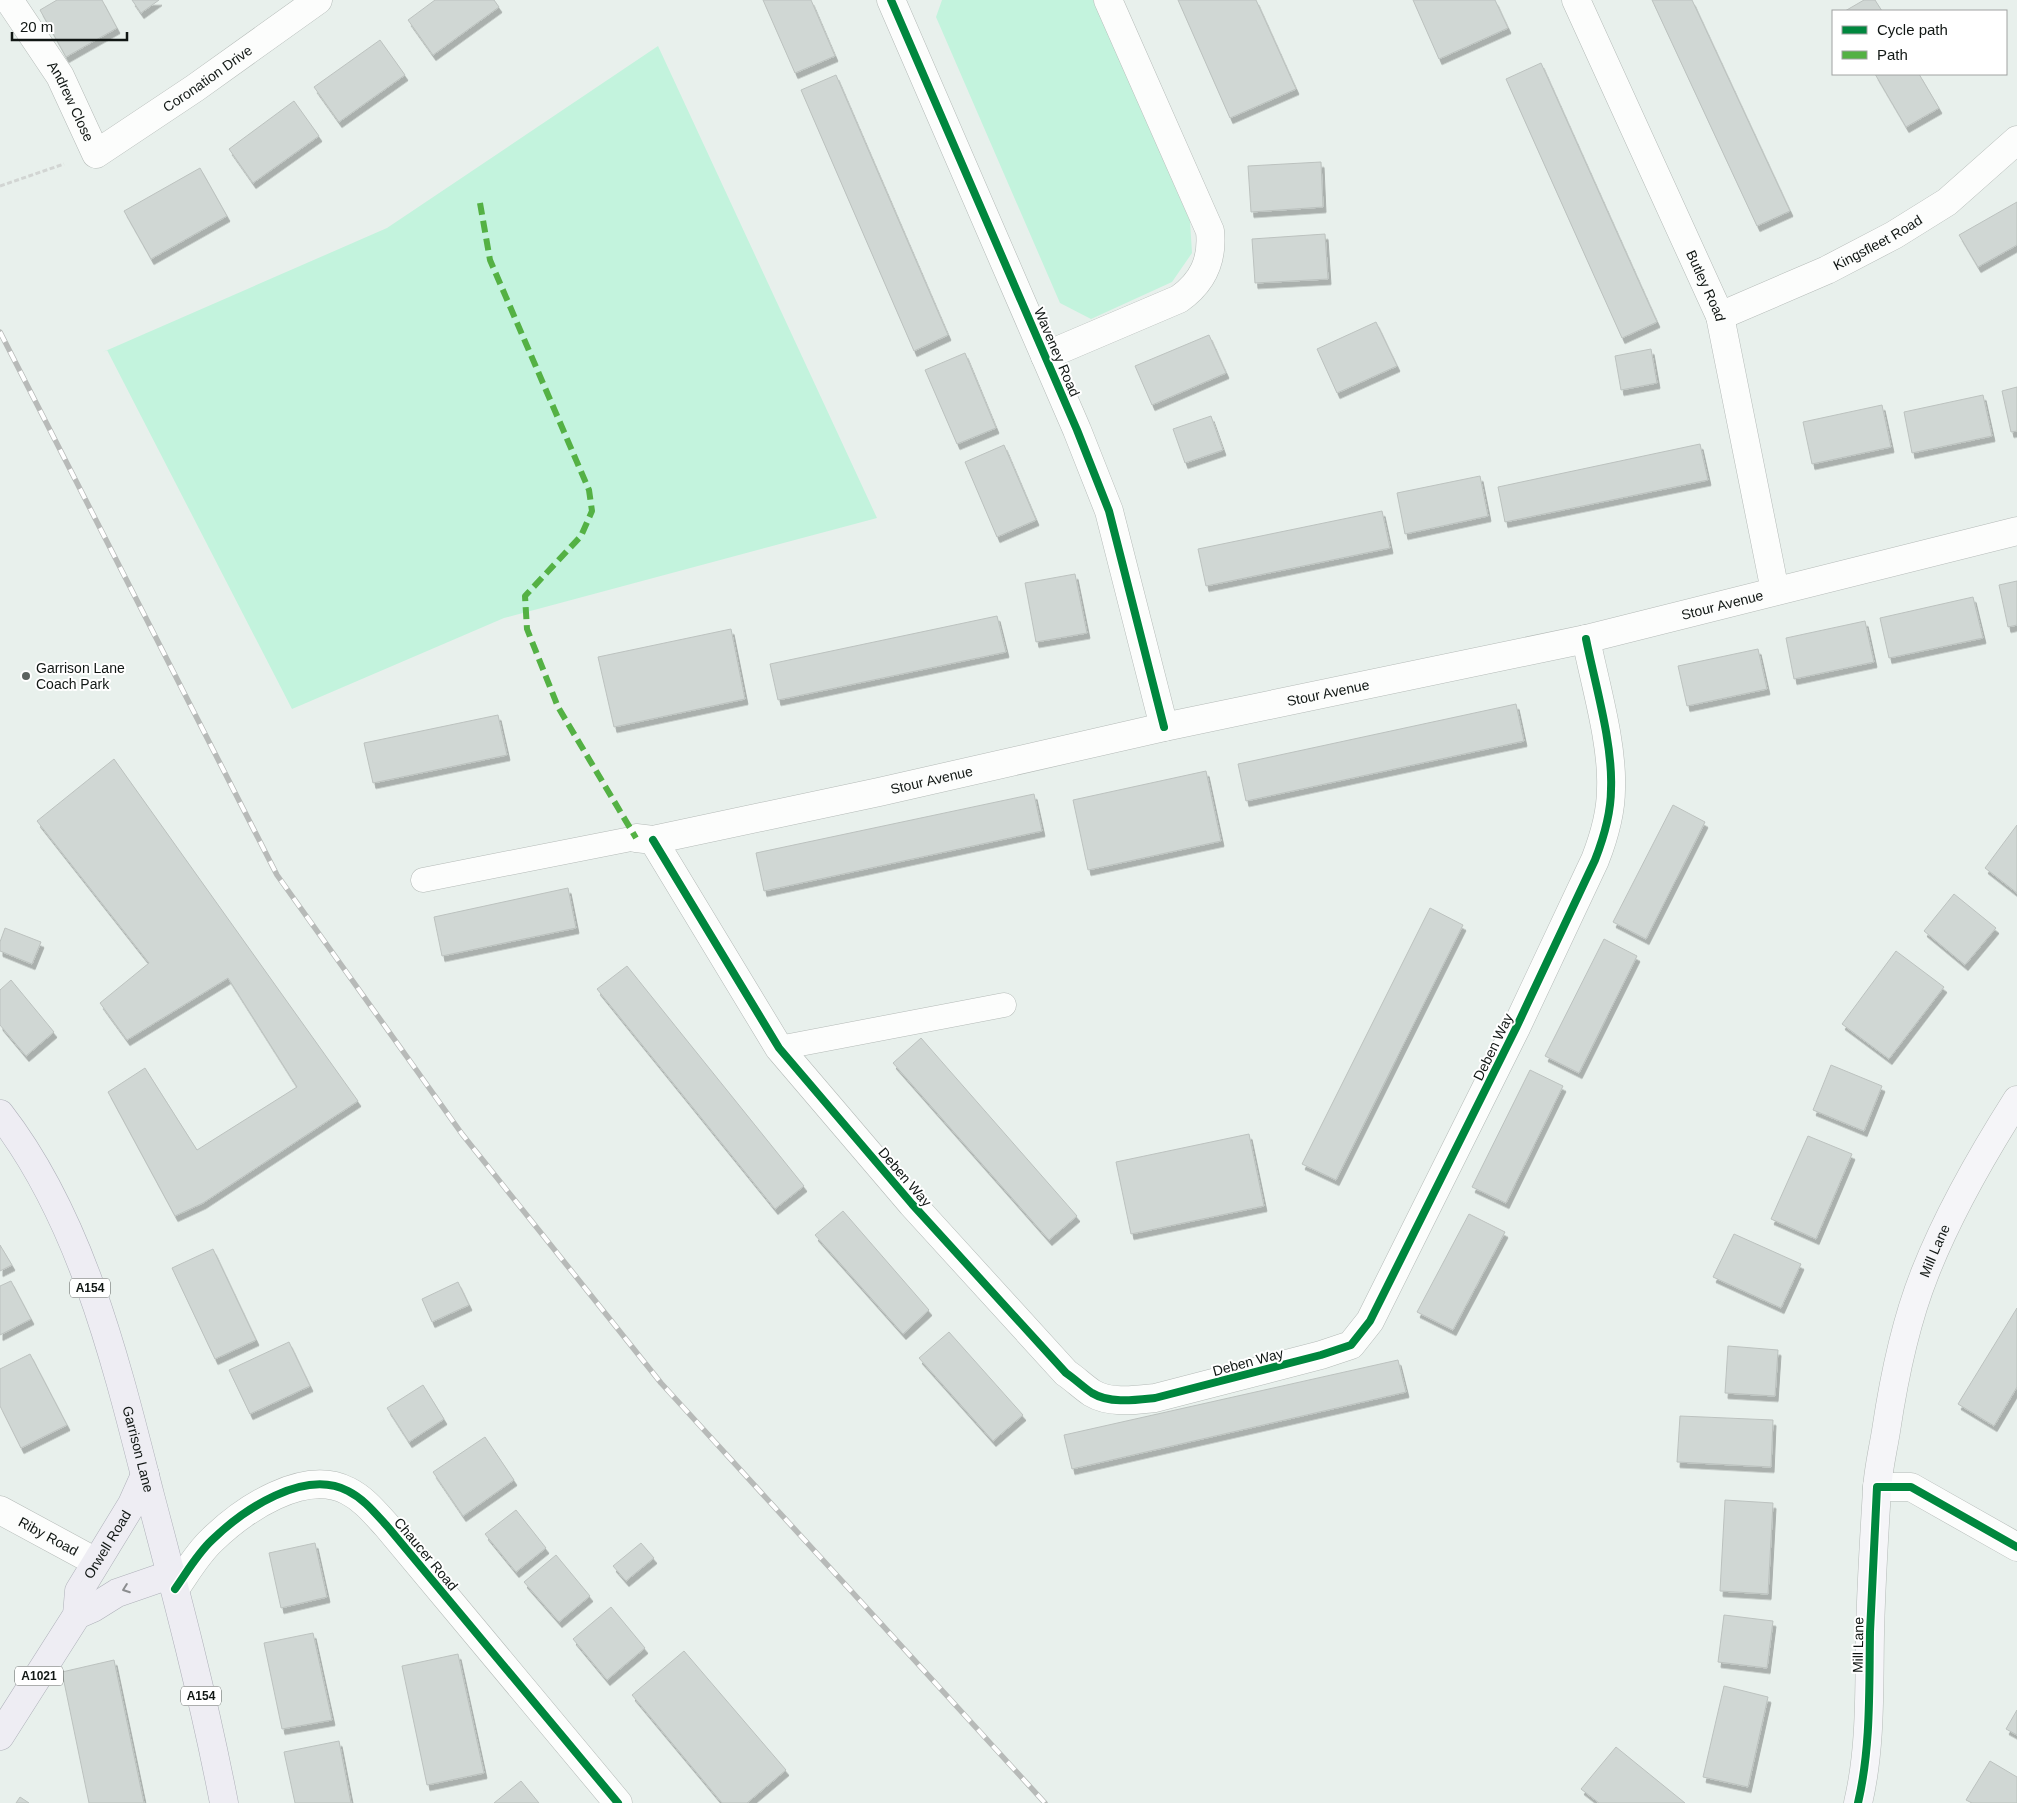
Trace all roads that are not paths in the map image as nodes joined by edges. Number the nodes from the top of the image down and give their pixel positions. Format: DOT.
graph roads {
  1 [pos="9,0"];
  2 [pos="318,0"];
  3 [pos="891,0"];
  4 [pos="1108,0"];
  5 [pos="1576,0"];
  6 [pos="2017,140"];
  7 [pos="96,154"];
  8 [pos="1720,316"];
  9 [pos="1045,356"];
  10 [pos="2017,531"];
  11 [pos="1775,591"];
  12 [pos="1586,639"];
  13 [pos="1164,727"];
  14 [pos="644,839"];
  15 [pos="423,880"];
  16 [pos="1004,1005"];
  17 [pos="779,1048"];
  18 [pos="2017,1100"];
  19 [pos="0,1114"];
  20 [pos="145,1476"];
  21 [pos="1877,1487"];
  22 [pos="0,1510"];
  23 [pos="2017,1547"];
  24 [pos="96,1562"];
  25 [pos="174,1581"];
  26 [pos="77,1616"];
  27 [pos="0,1736"];
  28 [pos="224,1803"];
  29 [pos="618,1803"];
  30 [pos="1858,1803"];
  1 -- 7 [label="street, Andrew Close"];
  2 -- 7 [label="street, Coronation Drive"];
  3 -- 9 [label="street, Waveney Road"];
  4 -- 9 [label="street, Waveney Road"];
  5 -- 8 [label="street, Butley Road"];
  6 -- 8 [label="street, Kingsfleet Road"];
  8 -- 11 [label="street, Butley Road"];
  9 -- 13 [label="street, Waveney Road"];
  10 -- 11 [label="street, Stour Avenue"];
  11 -- 12 [label="street, Stour Avenue"];
  12 -- 13 [label="street, Stour Avenue"];
  12 -- 17 [label="street, Deben Way"];
  13 -- 14 [label="street, Stour Avenue"];
  14 -- 15 [label="lane"];
  14 -- 17 [label="street, Deben Way"];
  16 -- 17 [label="lane"];
  18 -- 21 [label="street, Mill Lane"];
  19 -- 20 [label="main road, Garrison Lane / A154"];
  20 -- 24 [label="main road, Orwell Road / A1021"];
  20 -- 25 [label="main road, Garrison Lane / A154"];
  21 -- 23 [label="street"];
  21 -- 30 [label="street, Mill Lane"];
  22 -- 24 [label="street, Riby Road"];
  24 -- 26 [label="main road, Orwell Road / A1021"];
  25 -- 26 [label="main road, Orwell Road / A1021, one-way"];
  25 -- 28 [label="main road, Garrison Lane / A154"];
  25 -- 29 [label="street, Chaucer Road"];
  26 -- 27 [label="main road, Orwell Road / A1021"];
}
